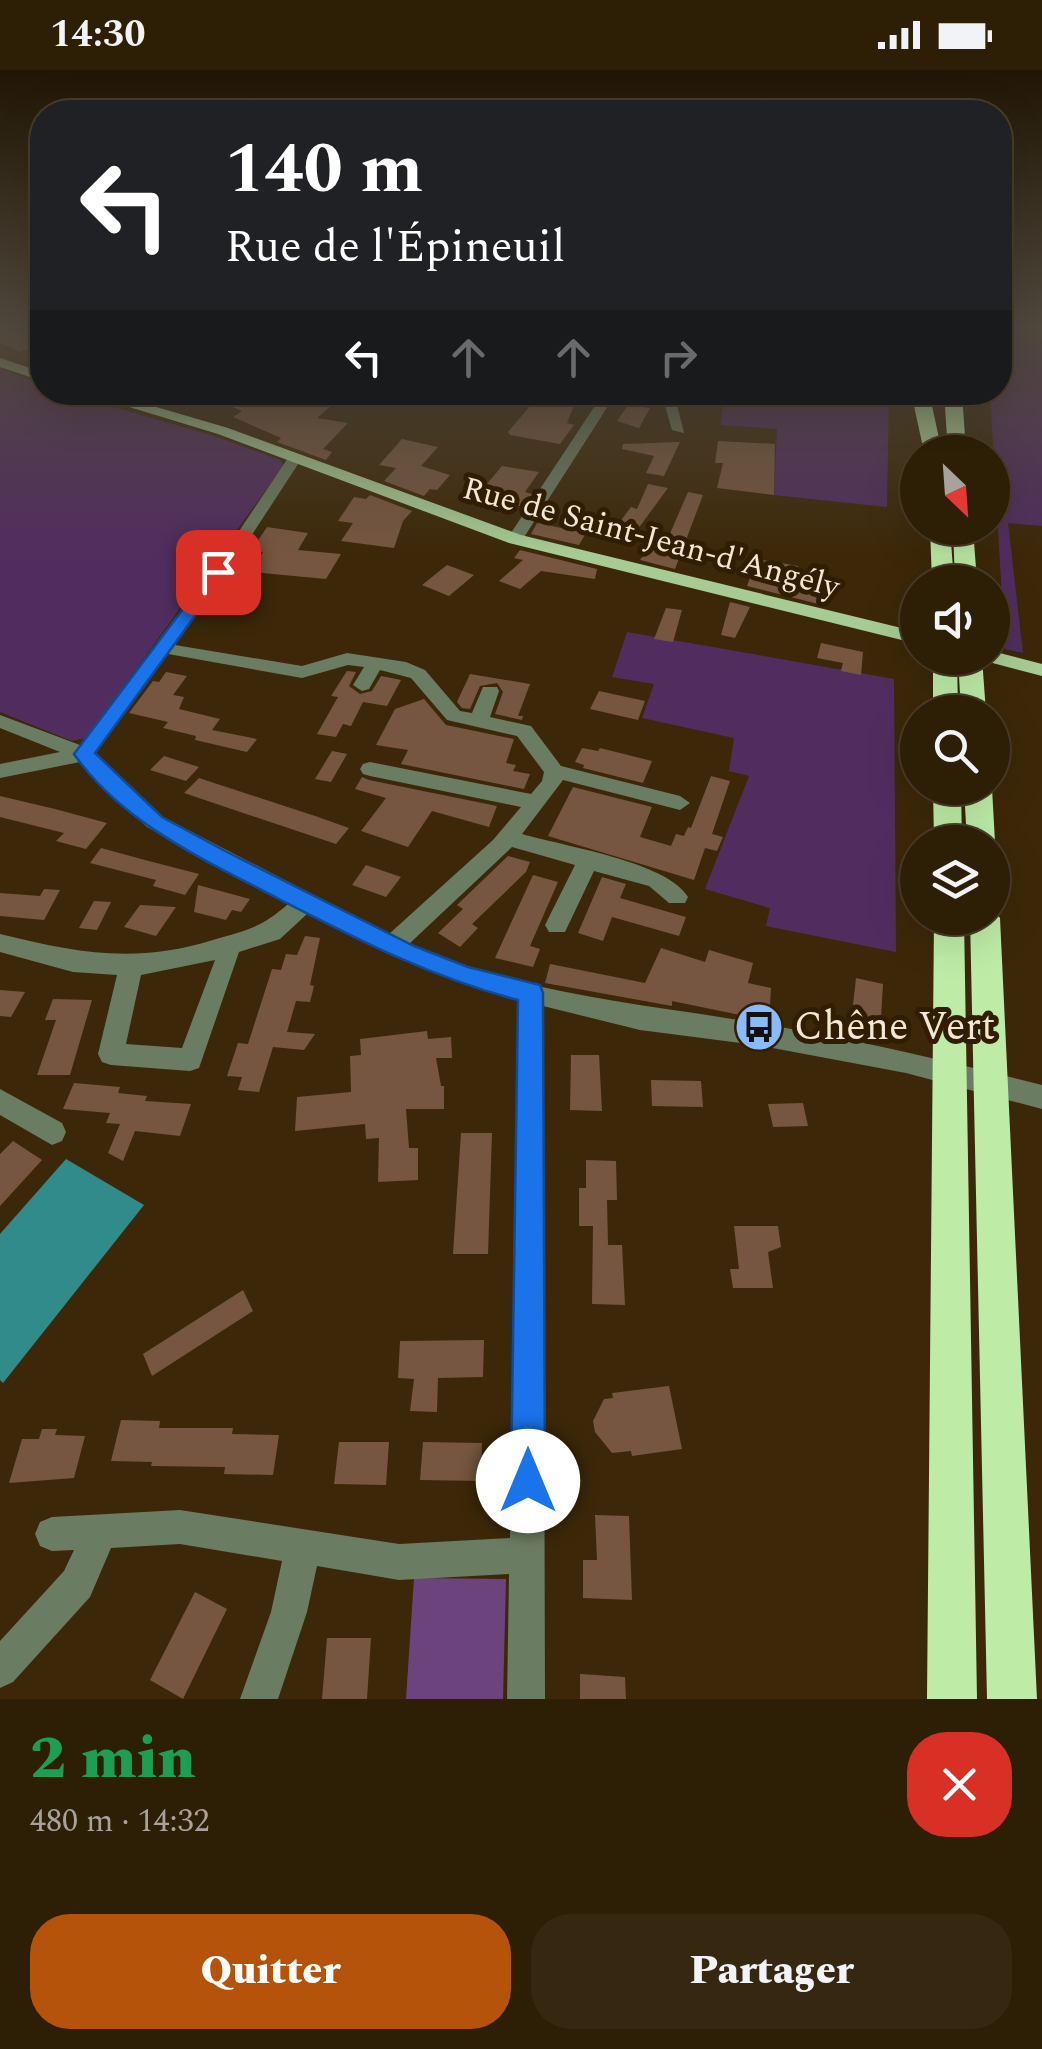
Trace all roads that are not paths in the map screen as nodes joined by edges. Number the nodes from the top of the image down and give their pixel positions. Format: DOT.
graph roads {
  1 [pos="133,405"];
  2 [pos="603,405"];
  3 [pos="671,405"];
  4 [pos="923,405"];
  5 [pos="936,405"];
  6 [pos="954,405"];
  7 [pos="974,405"];
  8 [pos="680,430"];
  9 [pos="931,435"];
  10 [pos="936,435"];
  11 [pos="957,435"];
  12 [pos="971,435"];
  13 [pos="295,458"];
  14 [pos="515,539"];
  15 [pos="900,634"];
  16 [pos="163,648"];
  17 [pos="376,662"];
  18 [pos="1010,662"];
  19 [pos="1042,670"];
  20 [pos="362,686"];
  21 [pos="490,691"];
  22 [pos="0,722"];
  23 [pos="478,722"];
  24 [pos="84,754"];
  25 [pos="370,770"];
  26 [pos="554,770"];
  27 [pos="0,771"];
  28 [pos="534,802"];
  29 [pos="680,803"];
  30 [pos="507,838"];
  31 [pos="588,861"];
  32 [pos="677,897"];
  33 [pos="304,903"];
  34 [pos="557,925"];
  35 [pos="950,935"];
  36 [pos="985,935"];
  37 [pos="0,943"];
  38 [pos="227,946"];
  39 [pos="391,946"];
  40 [pos="131,966"];
  41 [pos="531,993"];
  42 [pos="1042,1097"];
  43 [pos="0,1102"];
  44 [pos="52,1132"];
  45 [pos="102,1528"];
  46 [pos="52,1534"];
  47 [pos="303,1546"];
  48 [pos="528,1555"];
  49 [pos="0,1669"];
  50 [pos="259,1699"];
  51 [pos="526,1699"];
  52 [pos="952,1699"];
  53 [pos="1012,1699"];
  1 -- 13 [label="main road, Rue de Saint-Jean-d'Angély"];
  2 -- 14 [label="street"];
  3 -- 8 [label="street"];
  4 -- 9 [label="highway"];
  5 -- 10 [label="highway"];
  6 -- 11 [label="highway"];
  7 -- 12 [label="highway"];
  13 -- 14 [label="main road, Rue de Saint-Jean-d'Angély"];
  13 -- 16 [label="street"];
  14 -- 15 [label="main road, Rue de Saint-Jean-d'Angély"];
  16 -- 17 [label="street"];
  16 -- 24 [label="street"];
  17 -- 20 [label="street"];
  17 -- 23 [label="street"];
  18 -- 19 [label="main road"];
  21 -- 23 [label="street"];
  22 -- 24 [label="street"];
  23 -- 26 [label="street"];
  24 -- 27 [label="street"];
  24 -- 33 [label="street"];
  25 -- 28 [label="street"];
  26 -- 28 [label="street"];
  26 -- 29 [label="street"];
  28 -- 30 [label="street"];
  30 -- 31 [label="street"];
  30 -- 39 [label="street"];
  31 -- 32 [label="street"];
  31 -- 34 [label="street"];
  33 -- 38 [label="street"];
  33 -- 39 [label="street"];
  35 -- 52 [label="highway"];
  36 -- 53 [label="highway"];
  37 -- 40 [label="street"];
  38 -- 40 [label="street"];
  38 -- 40 [label="street"];
  39 -- 41 [label="street"];
  41 -- 42 [label="street"];
  41 -- 48 [label="street"];
  43 -- 44 [label="street"];
  45 -- 46 [label="street"];
  45 -- 47 [label="street"];
  45 -- 49 [label="street"];
  47 -- 48 [label="street"];
  47 -- 50 [label="street"];
  48 -- 51 [label="street"];
}
